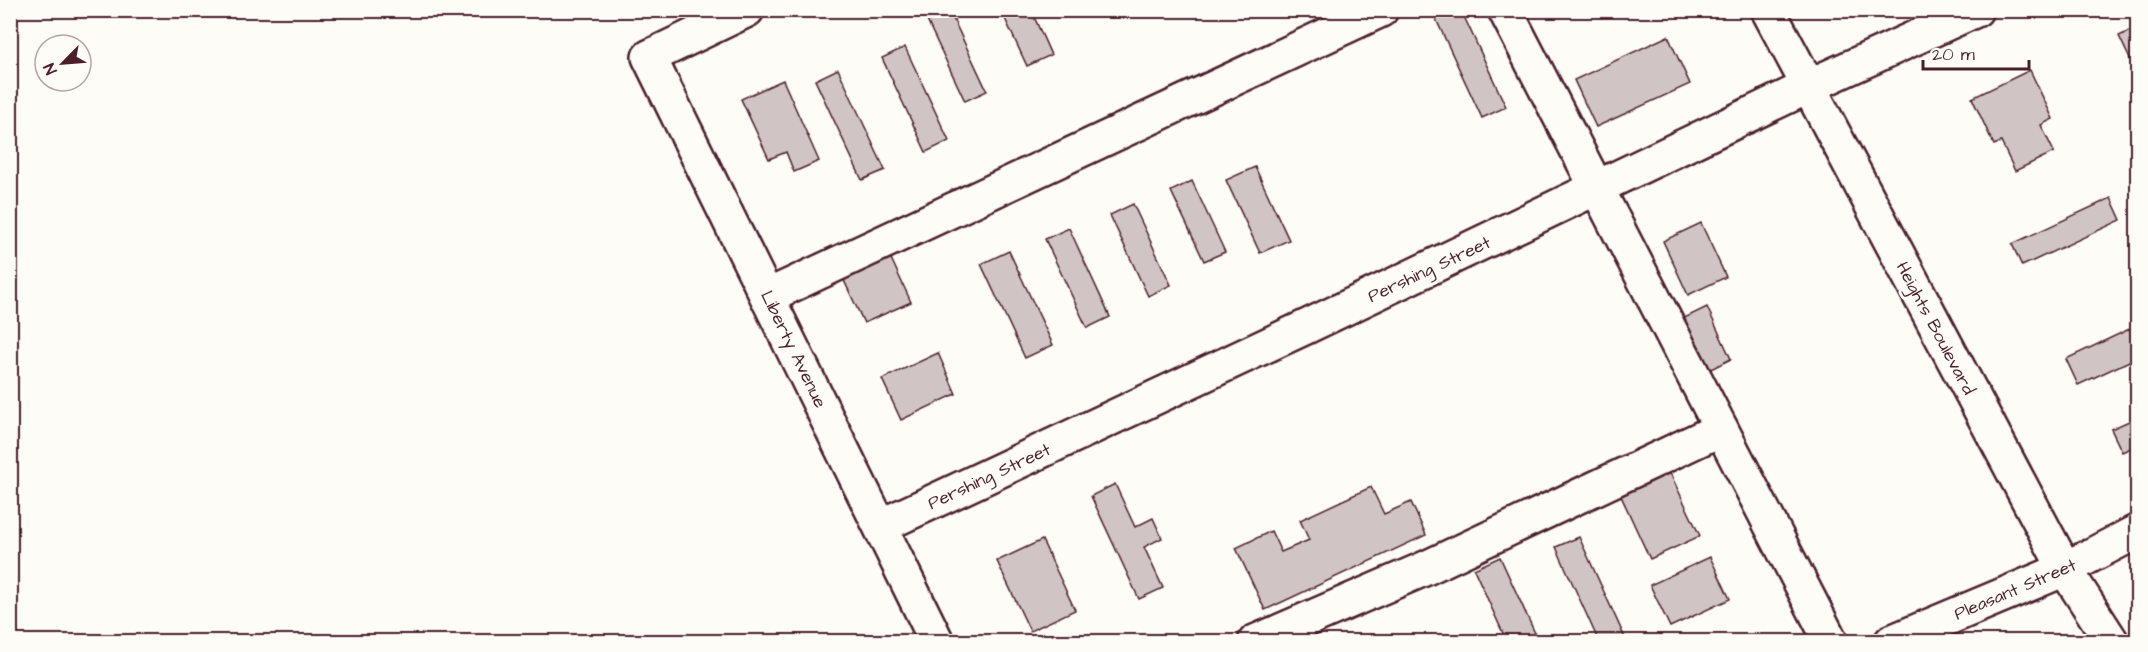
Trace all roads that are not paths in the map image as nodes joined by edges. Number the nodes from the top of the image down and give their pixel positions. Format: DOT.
graph roads {
  1 [pos="747,10"];
  2 [pos="1381,10"];
  3 [pos="1505,10"];
  4 [pos="1768,10"];
  5 [pos="1976,10"];
  6 [pos="1807,87"];
  7 [pos="1596,190"];
  8 [pos="768,296"];
  9 [pos="1720,429"];
  10 [pos="881,526"];
  11 [pos="2138,531"];
  12 [pos="2065,569"];
  13 [pos="937,642"];
  14 [pos="1256,642"];
  15 [pos="1831,642"];
  16 [pos="1891,642"];
  17 [pos="2112,642"];
  1 -- 8 [label="street, Liberty Avenue"];
  2 -- 8 [label="street"];
  3 -- 7 [label="street"];
  4 -- 6 [label="street, Heights Boulevard"];
  5 -- 6 [label="street, Pershing Street"];
  6 -- 7 [label="street, Pershing Street"];
  6 -- 12 [label="street, Heights Boulevard"];
  7 -- 9 [label="street"];
  7 -- 10 [label="street, Pershing Street"];
  8 -- 10 [label="street, Liberty Avenue"];
  9 -- 14 [label="street"];
  9 -- 15 [label="street"];
  10 -- 13 [label="street, Liberty Avenue"];
  11 -- 12 [label="street, Pleasant Street"];
  12 -- 16 [label="street, Pleasant Street"];
  12 -- 17 [label="street, Heights Boulevard"];
}
